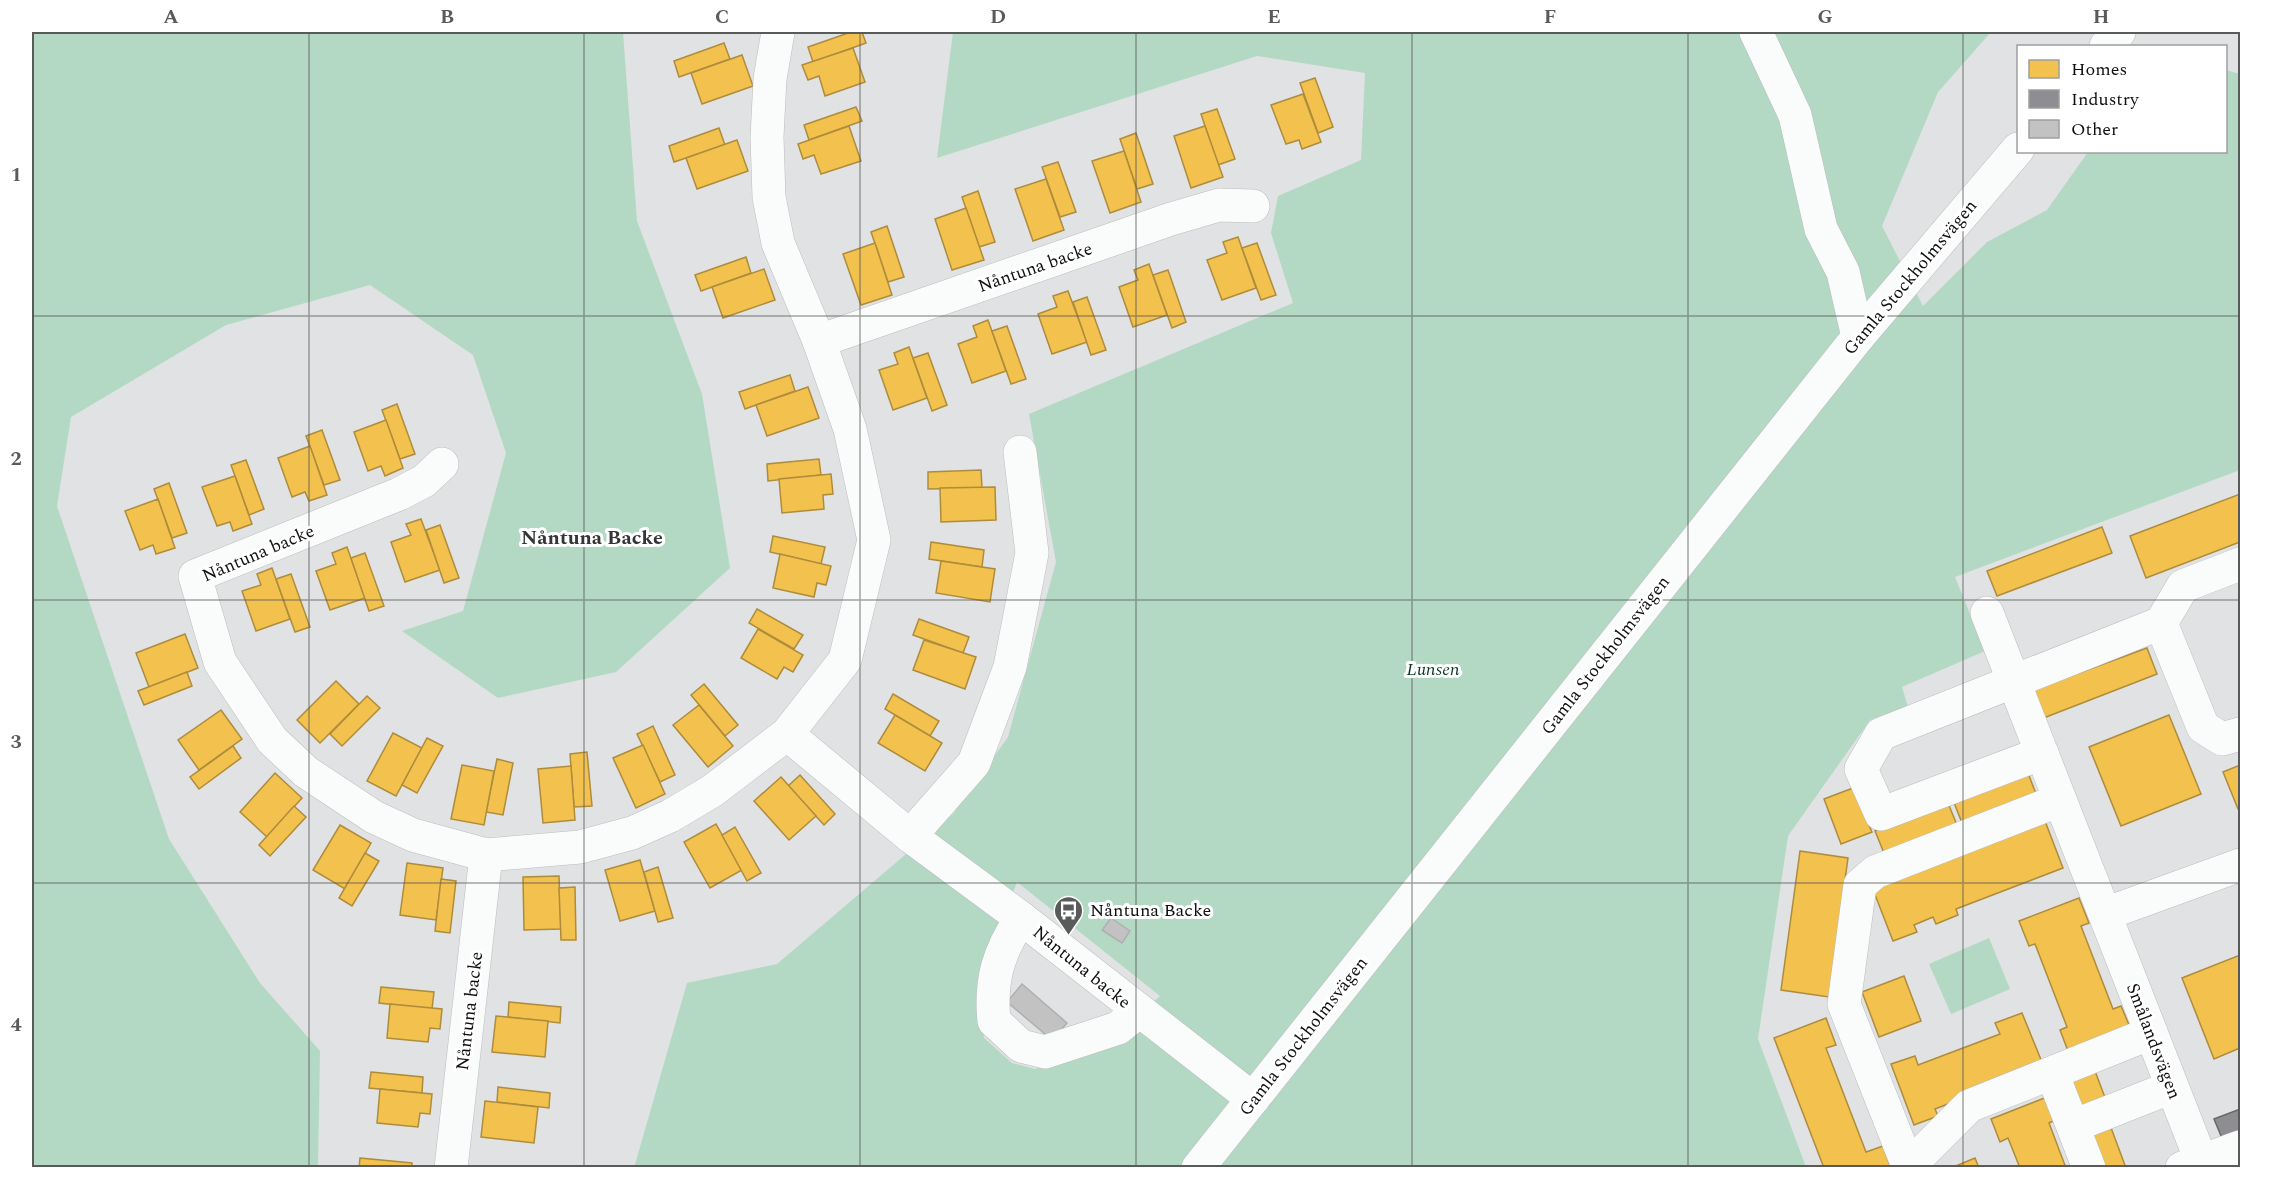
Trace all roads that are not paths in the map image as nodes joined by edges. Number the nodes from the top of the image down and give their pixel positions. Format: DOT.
graph roads {
  1 [pos="778,32"];
  2 [pos="1756,32"];
  3 [pos="2119,32"];
  4 [pos="2107,45"];
  5 [pos="2017,151"];
  6 [pos="1253,206"];
  7 [pos="1858,337"];
  8 [pos="819,341"];
  9 [pos="1020,452"];
  10 [pos="442,464"];
  11 [pos="2241,564"];
  12 [pos="1987,613"];
  13 [pos="2161,624"];
  14 [pos="2013,681"];
  15 [pos="787,734"];
  16 [pos="2241,734"];
  17 [pos="2042,753"];
  18 [pos="2060,800"];
  19 [pos="910,836"];
  20 [pos="486,855"];
  21 [pos="2241,865"];
  22 [pos="2104,914"];
  23 [pos="1021,918"];
  24 [pos="1138,1012"];
  25 [pos="2151,1033"];
  26 [pos="2052,1073"];
  27 [pos="2172,1087"];
  28 [pos="1253,1099"];
  29 [pos="2073,1126"];
  30 [pos="2241,1147"];
  31 [pos="2196,1165"];
  32 [pos="1907,1166"];
  33 [pos="451,1167"];
  34 [pos="1198,1167"];
  35 [pos="2089,1167"];
  1 -- 8 [label="street, Nåntuna backe"];
  2 -- 7 [label="street"];
  3 -- 4 [label="street"];
  5 -- 7 [label="street, Gamla Stockholmsvägen"];
  6 -- 8 [label="street, Nåntuna backe"];
  7 -- 28 [label="street, Gamla Stockholmsvägen"];
  8 -- 15 [label="street, Nåntuna backe"];
  9 -- 19 [label="street"];
  10 -- 20 [label="street, Nåntuna backe"];
  11 -- 13 [label="street"];
  12 -- 14 [label="street, Smålandsvägen"];
  13 -- 14 [label="street"];
  13 -- 16 [label="street"];
  14 -- 17 [label="street, Smålandsvägen"];
  14 -- 17 [label="street"];
  15 -- 19 [label="street, Nåntuna backe"];
  15 -- 20 [label="street, Nåntuna backe"];
  17 -- 18 [label="street, Smålandsvägen"];
  18 -- 22 [label="street, Smålandsvägen"];
  18 -- 32 [label="street"];
  19 -- 23 [label="street, Nåntuna backe"];
  20 -- 33 [label="street, Nåntuna backe"];
  21 -- 22 [label="street"];
  22 -- 25 [label="street, Smålandsvägen"];
  23 -- 24 [label="street, Nåntuna backe"];
  23 -- 24 [label="street"];
  24 -- 28 [label="street, Nåntuna backe"];
  25 -- 26 [label="street"];
  25 -- 27 [label="street, Smålandsvägen"];
  26 -- 29 [label="street"];
  26 -- 32 [label="street"];
  27 -- 29 [label="street"];
  27 -- 31 [label="street, Smålandsvägen"];
  28 -- 34 [label="street, Gamla Stockholmsvägen"];
  29 -- 35 [label="street"];
  30 -- 31 [label="street"];
}
